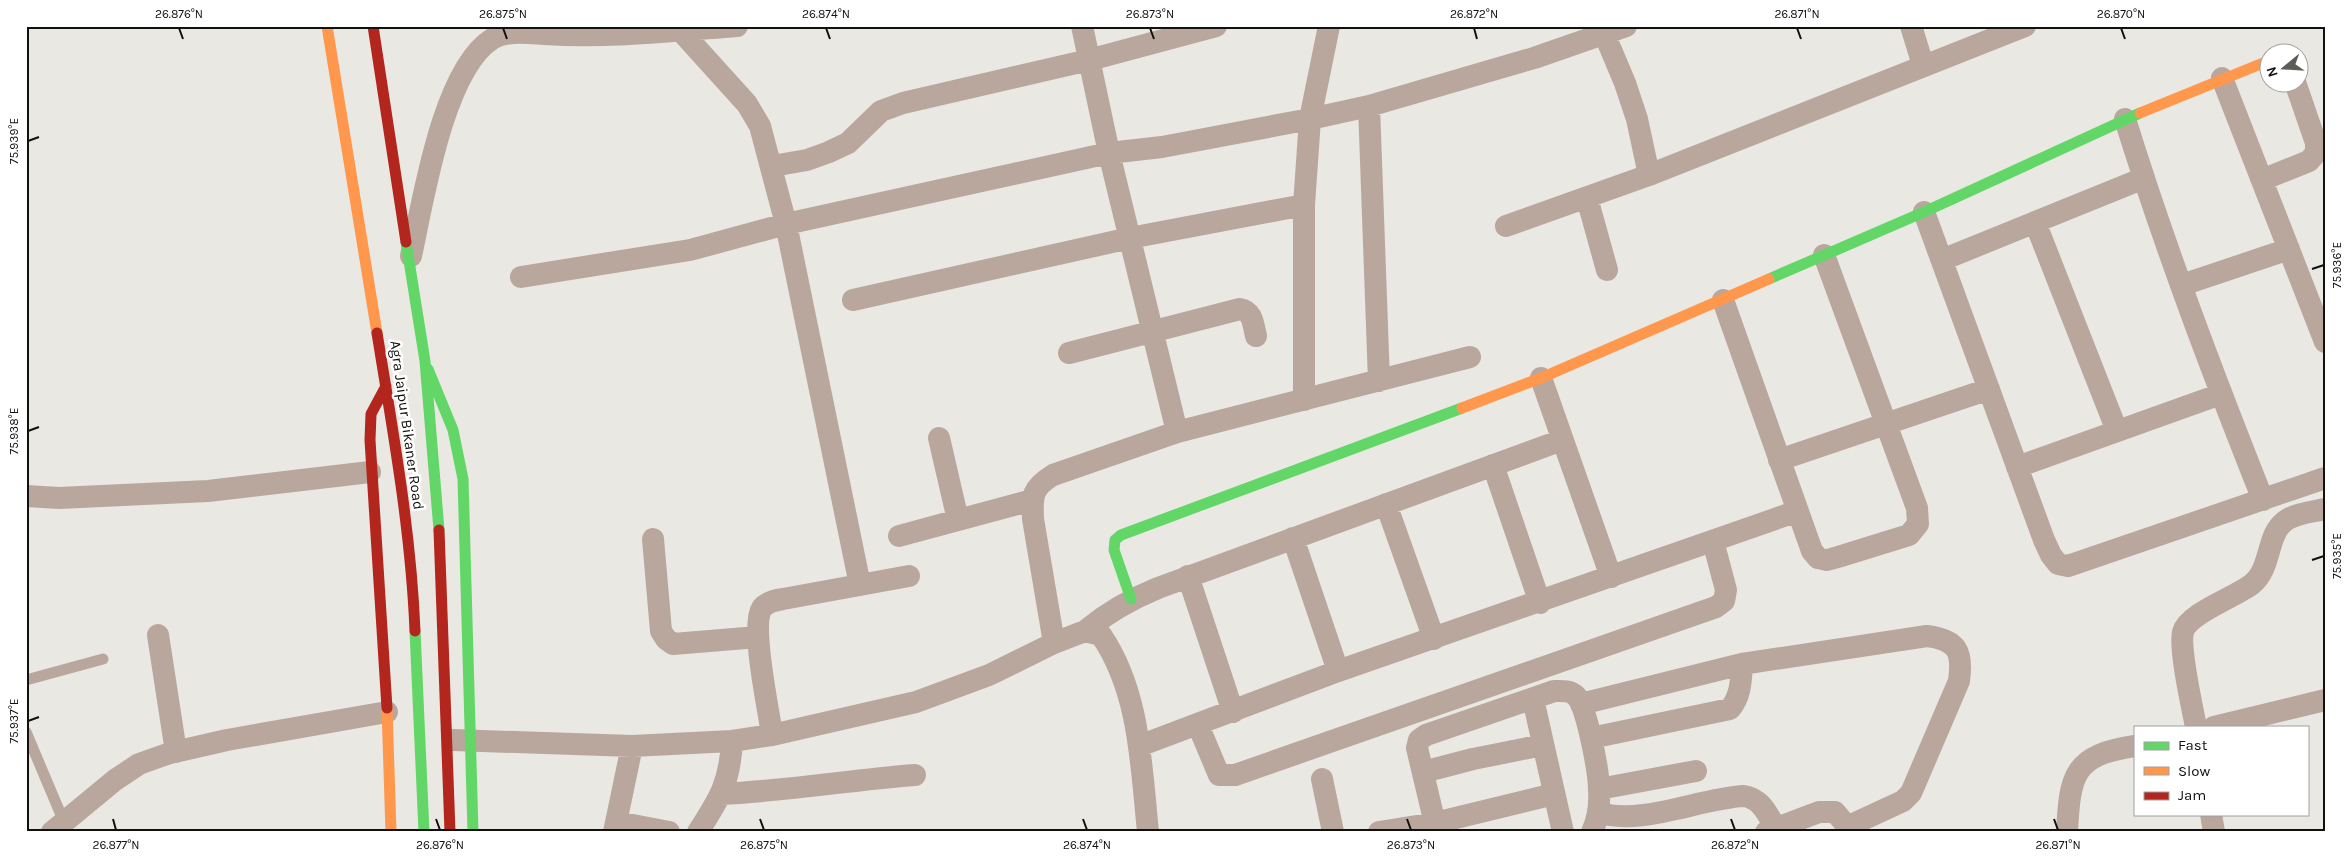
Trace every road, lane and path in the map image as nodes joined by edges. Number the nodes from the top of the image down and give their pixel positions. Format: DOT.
graph roads {
  1 [pos="327,26"];
  2 [pos="373,26"];
  3 [pos="738,26"];
  4 [pos="1082,26"];
  5 [pos="1216,26"];
  6 [pos="1329,26"];
  7 [pos="1626,26"];
  8 [pos="1911,26"];
  9 [pos="2025,26"];
  10 [pos="1602,30"];
  11 [pos="680,31"];
  12 [pos="1089,60"];
  13 [pos="1923,65"];
  14 [pos="2258,65"];
  15 [pos="2222,78"];
  16 [pos="2298,92"];
  17 [pos="1369,106"];
  18 [pos="1310,119"];
  19 [pos="2125,119"];
  20 [pos="1109,153"];
  21 [pos="772,166"];
  22 [pos="1649,175"];
  23 [pos="2144,178"];
  24 [pos="2262,180"];
  25 [pos="1587,198"];
  26 [pos="1304,205"];
  27 [pos="1924,212"];
  28 [pos="2035,222"];
  29 [pos="786,224"];
  30 [pos="1506,226"];
  31 [pos="1130,238"];
  32 [pos="2289,249"];
  33 [pos="1824,255"];
  34 [pos="1942,260"];
  35 [pos="410,262"];
  36 [pos="1607,270"];
  37 [pos="521,276"];
  38 [pos="2182,284"];
  39 [pos="853,300"];
  40 [pos="1723,300"];
  41 [pos="1153,332"];
  42 [pos="1256,336"];
  43 [pos="2325,342"];
  44 [pos="1069,353"];
  45 [pos="1470,357"];
  46 [pos="425,361"];
  47 [pos="1541,378"];
  48 [pos="1379,381"];
  49 [pos="386,386"];
  50 [pos="1989,389"];
  51 [pos="2221,394"];
  52 [pos="1304,400"];
  53 [pos="1886,425"];
  54 [pos="2117,431"];
  55 [pos="1177,432"];
  56 [pos="939,438"];
  57 [pos="1562,440"];
  58 [pos="1779,460"];
  59 [pos="1493,465"];
  60 [pos="2018,467"];
  61 [pos="370,472"];
  62 [pos="2325,478"];
  63 [pos="26,496"];
  64 [pos="1032,500"];
  65 [pos="2263,500"];
  66 [pos="1386,504"];
  67 [pos="2325,509"];
  68 [pos="1798,511"];
  69 [pos="958,520"];
  70 [pos="899,536"];
  71 [pos="1294,538"];
  72 [pos="653,539"];
  73 [pos="1713,541"];
  74 [pos="908,576"];
  75 [pos="1188,576"];
  76 [pos="1611,577"];
  77 [pos="860,585"];
  78 [pos="1131,599"];
  79 [pos="1540,602"];
  80 [pos="1085,632"];
  81 [pos="158,636"];
  82 [pos="758,637"];
  83 [pos="1434,639"];
  84 [pos="1054,643"];
  85 [pos="103,658"];
  86 [pos="1742,664"];
  87 [pos="1338,671"];
  88 [pos="26,680"];
  89 [pos="1533,699"];
  90 [pos="2325,700"];
  91 [pos="1581,704"];
  92 [pos="387,712"];
  93 [pos="1233,712"];
  94 [pos="1198,725"];
  95 [pos="2196,726"];
  96 [pos="2218,726"];
  97 [pos="26,732"];
  98 [pos="772,735"];
  99 [pos="1591,738"];
  100 [pos="447,740"];
  101 [pos="470,741"];
  102 [pos="732,741"];
  103 [pos="1543,745"];
  104 [pos="632,746"];
  105 [pos="1138,746"];
  106 [pos="2134,746"];
  107 [pos="176,752"];
  108 [pos="1696,771"];
  109 [pos="1423,772"];
  110 [pos="915,775"];
  111 [pos="1322,779"];
  112 [pos="1599,789"];
  113 [pos="722,794"];
  114 [pos="1554,794"];
  115 [pos="2211,816"];
  116 [pos="1595,822"];
  117 [pos="58,827"];
  118 [pos="615,827"];
  119 [pos="1436,827"];
  120 [pos="1851,829"];
  121 [pos="1771,830"];
  122 [pos="391,832"];
  123 [pos="424,832"];
  124 [pos="450,832"];
  125 [pos="472,832"];
  126 [pos="669,832"];
  127 [pos="698,832"];
  128 [pos="1148,832"];
  129 [pos="1333,832"];
  130 [pos="1379,832"];
  131 [pos="1563,832"];
  132 [pos="2067,832"];
  133 [pos="2214,832"];
  1 -- 49 [label="main road, Agra Jaipur Bikaner Road"];
  2 -- 35 [label="main road, Agra Jaipur Bikaner Road"];
  3 -- 11 [label="street"];
  4 -- 12 [label="street"];
  5 -- 12 [label="street"];
  6 -- 18 [label="street"];
  7 -- 10 [label="street"];
  8 -- 13 [label="street"];
  9 -- 13 [label="street"];
  10 -- 17 [label="street"];
  10 -- 22 [label="street"];
  11 -- 21 [label="street"];
  11 -- 35 [label="street"];
  12 -- 20 [label="street"];
  12 -- 21 [label="street"];
  13 -- 22 [label="street"];
  14 -- 15 [label="main road"];
  15 -- 19 [label="main road"];
  15 -- 24 [label="street"];
  16 -- 24 [label="street"];
  17 -- 18 [label="street"];
  17 -- 48 [label="street"];
  18 -- 20 [label="street"];
  18 -- 26 [label="street"];
  19 -- 23 [label="street"];
  19 -- 27 [label="main road"];
  20 -- 29 [label="street"];
  20 -- 31 [label="street"];
  21 -- 29 [label="street"];
  22 -- 25 [label="street"];
  23 -- 28 [label="street"];
  23 -- 38 [label="street"];
  24 -- 32 [label="street"];
  25 -- 30 [label="street"];
  25 -- 36 [label="street"];
  26 -- 31 [label="street"];
  26 -- 52 [label="street"];
  27 -- 33 [label="main road"];
  27 -- 34 [label="street"];
  28 -- 34 [label="street"];
  28 -- 54 [label="street"];
  29 -- 37 [label="street"];
  29 -- 77 [label="street"];
  31 -- 39 [label="street"];
  31 -- 41 [label="street"];
  32 -- 38 [label="street"];
  32 -- 43 [label="street"];
  33 -- 40 [label="main road"];
  33 -- 53 [label="street"];
  34 -- 50 [label="street"];
  35 -- 46 [label="main road, Agra Jaipur Bikaner Road"];
  38 -- 51 [label="street"];
  40 -- 47 [label="main road"];
  40 -- 58 [label="street"];
  41 -- 42 [label="street"];
  41 -- 44 [label="street"];
  41 -- 55 [label="street"];
  45 -- 48 [label="street"];
  46 -- 100 [label="main road, Agra Jaipur Bikaner Road"];
  46 -- 101 [label="main road"];
  47 -- 57 [label="street"];
  47 -- 78 [label="main road"];
  48 -- 52 [label="street"];
  49 -- 61 [label="main road"];
  49 -- 123 [label="main road, Agra Jaipur Bikaner Road"];
  50 -- 53 [label="street"];
  50 -- 60 [label="street"];
  51 -- 54 [label="street"];
  51 -- 65 [label="street"];
  52 -- 55 [label="street"];
  53 -- 58 [label="street"];
  53 -- 68 [label="street"];
  54 -- 60 [label="street"];
  55 -- 64 [label="street"];
  56 -- 69 [label="street"];
  57 -- 59 [label="street"];
  57 -- 76 [label="street"];
  58 -- 68 [label="street"];
  59 -- 66 [label="street"];
  59 -- 79 [label="street"];
  60 -- 65 [label="street"];
  61 -- 63 [label="street"];
  61 -- 92 [label="main road"];
  62 -- 65 [label="street"];
  64 -- 69 [label="street"];
  64 -- 84 [label="street"];
  66 -- 71 [label="street"];
  66 -- 83 [label="street"];
  67 -- 95 [label="street"];
  68 -- 73 [label="street"];
  69 -- 70 [label="street"];
  71 -- 75 [label="street"];
  71 -- 87 [label="street"];
  72 -- 82 [label="street"];
  73 -- 76 [label="street"];
  73 -- 94 [label="street"];
  74 -- 77 [label="street"];
  75 -- 78 [label="street"];
  75 -- 93 [label="street"];
  76 -- 79 [label="street"];
  77 -- 82 [label="street"];
  78 -- 80 [label="street"];
  79 -- 83 [label="street"];
  80 -- 84 [label="street"];
  80 -- 105 [label="street"];
  81 -- 107 [label="street"];
  82 -- 98 [label="street"];
  83 -- 87 [label="street"];
  84 -- 98 [label="street"];
  85 -- 88 [label="lane"];
  86 -- 91 [label="street"];
  86 -- 99 [label="street"];
  86 -- 120 [label="street"];
  87 -- 93 [label="street"];
  89 -- 91 [label="street"];
  89 -- 103 [label="street"];
  89 -- 109 [label="street"];
  90 -- 96 [label="street"];
  91 -- 99 [label="street"];
  92 -- 107 [label="street"];
  92 -- 122 [label="main road"];
  93 -- 94 [label="street"];
  94 -- 105 [label="street"];
  97 -- 117 [label="lane"];
  98 -- 102 [label="street"];
  99 -- 112 [label="street"];
  100 -- 101 [label="street"];
  100 -- 124 [label="main road, Agra Jaipur Bikaner Road"];
  101 -- 104 [label="street"];
  101 -- 125 [label="main road"];
  102 -- 104 [label="street"];
  102 -- 113 [label="street"];
  103 -- 109 [label="street"];
  103 -- 114 [label="street"];
  104 -- 118 [label="street"];
  105 -- 128 [label="street"];
  106 -- 132 [label="street"];
  107 -- 117 [label="street"];
  108 -- 112 [label="street"];
  109 -- 119 [label="street"];
  110 -- 113 [label="street"];
  111 -- 129 [label="street"];
  112 -- 116 [label="street"];
  113 -- 127 [label="street"];
  114 -- 119 [label="street"];
  114 -- 131 [label="street"];
  115 -- 133 [label="street"];
  116 -- 121 [label="street"];
  118 -- 126 [label="street"];
  119 -- 130 [label="street"];
  120 -- 121 [label="street"];
}
